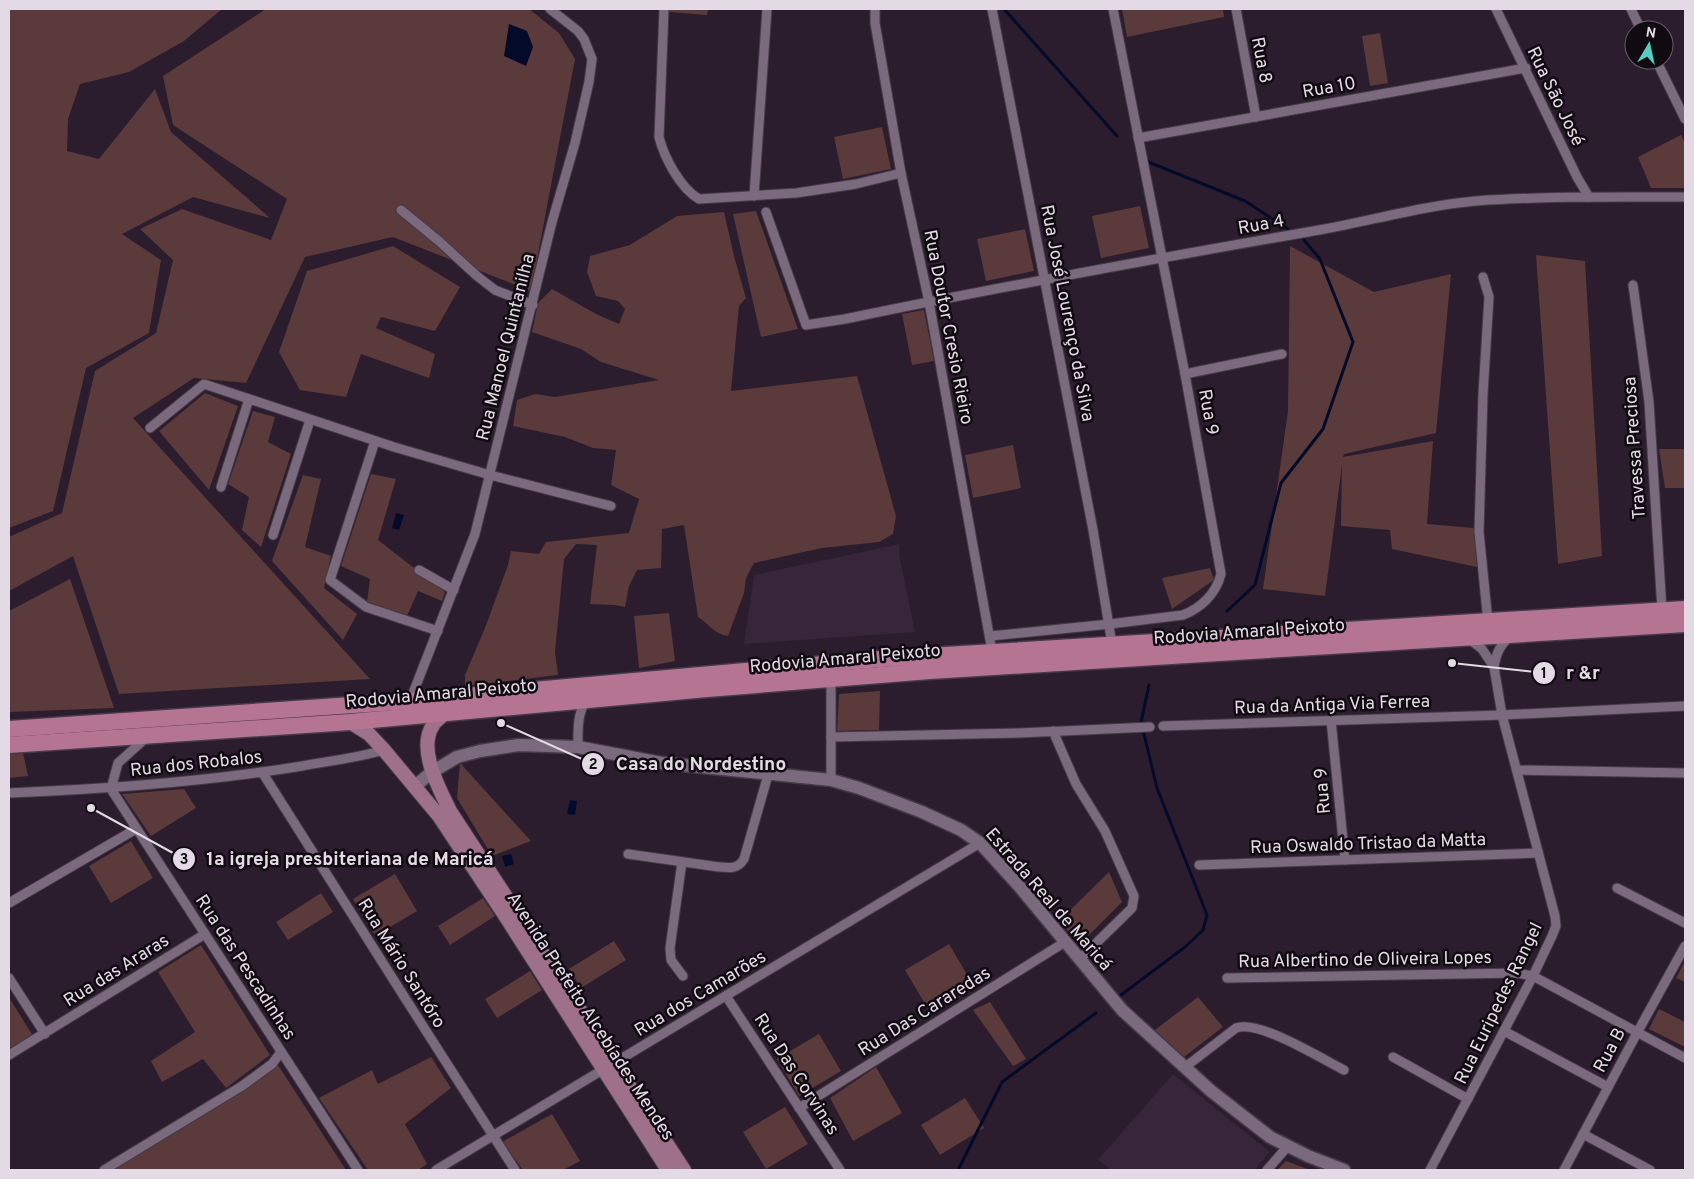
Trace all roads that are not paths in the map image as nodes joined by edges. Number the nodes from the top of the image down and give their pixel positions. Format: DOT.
graph roads {
  1 [pos="550,9"];
  2 [pos="664,9"];
  3 [pos="767,9"];
  4 [pos="875,9"];
  5 [pos="992,9"];
  6 [pos="1113,9"];
  7 [pos="1236,9"];
  8 [pos="1496,9"];
  9 [pos="1526,68"];
  10 [pos="1661,70"];
  11 [pos="1256,117"];
  12 [pos="1685,119"];
  13 [pos="1138,138"];
  14 [pos="901,173"];
  15 [pos="754,196"];
  16 [pos="1588,197"];
  17 [pos="1685,197"];
  18 [pos="401,210"];
  19 [pos="766,212"];
  20 [pos="1161,257"];
  21 [pos="1483,277"];
  22 [pos="1045,280"];
  23 [pos="1633,285"];
  24 [pos="929,302"];
  25 [pos="533,305"];
  26 [pos="1282,354"];
  27 [pos="1185,374"];
  28 [pos="249,399"];
  29 [pos="310,420"];
  30 [pos="150,428"];
  31 [pos="375,441"];
  32 [pos="490,475"];
  33 [pos="221,487"];
  34 [pos="611,506"];
  35 [pos="273,535"];
  36 [pos="419,570"];
  37 [pos="454,590"];
  38 [pos="1685,609"];
  39 [pos="1662,610"];
  40 [pos="1488,622"];
  41 [pos="1110,624"];
  42 [pos="1685,624"];
  43 [pos="438,631"];
  44 [pos="1516,634"];
  45 [pos="1466,638"];
  46 [pos="991,644"];
  47 [pos="1112,644"];
  48 [pos="1494,667"];
  49 [pos="831,679"];
  50 [pos="410,701"];
  51 [pos="579,701"];
  52 [pos="1685,706"];
  53 [pos="444,714"];
  54 [pos="1502,715"];
  55 [pos="1331,720"];
  56 [pos="350,722"];
  57 [pos="1163,726"];
  58 [pos="1150,727"];
  59 [pos="9,729"];
  60 [pos="1053,730"];
  61 [pos="149,735"];
  62 [pos="831,737"];
  63 [pos="9,745"];
  64 [pos="578,747"];
  65 [pos="384,750"];
  66 [pos="1517,770"];
  67 [pos="262,772"];
  68 [pos="432,772"];
  69 [pos="1685,773"];
  70 [pos="768,775"];
  71 [pos="830,780"];
  72 [pos="415,786"];
  73 [pos="110,789"];
  74 [pos="9,793"];
  75 [pos="136,829"];
  76 [pos="458,835"];
  77 [pos="980,843"];
  78 [pos="1538,853"];
  79 [pos="628,854"];
  80 [pos="1345,860"];
  81 [pos="682,862"];
  82 [pos="1199,865"];
  83 [pos="1617,888"];
  84 [pos="9,903"];
  85 [pos="1685,924"];
  86 [pos="205,934"];
  87 [pos="1065,942"];
  88 [pos="1685,946"];
  89 [pos="1079,960"];
  90 [pos="683,976"];
  91 [pos="1533,976"];
  92 [pos="9,978"];
  93 [pos="1227,978"];
  94 [pos="726,996"];
  95 [pos="1504,1031"];
  96 [pos="1637,1033"];
  97 [pos="45,1034"];
  98 [pos="281,1052"];
  99 [pos="9,1055"];
  100 [pos="1393,1057"];
  101 [pos="1685,1058"];
  102 [pos="609,1067"];
  103 [pos="1184,1068"];
  104 [pos="1344,1070"];
  105 [pos="1608,1087"];
  106 [pos="1468,1099"];
  107 [pos="799,1108"];
  108 [pos="1583,1134"];
  109 [pos="493,1136"];
  110 [pos="1288,1146"];
  111 [pos="104,1170"];
  112 [pos="358,1170"];
  113 [pos="436,1170"];
  114 [pos="515,1170"];
  115 [pos="668,1170"];
  116 [pos="684,1170"];
  117 [pos="840,1170"];
  118 [pos="1267,1170"];
  119 [pos="1344,1170"];
  120 [pos="1430,1170"];
  121 [pos="1564,1170"];
  122 [pos="1650,1170"];
  1 -- 25 [label="street, Rua Manoel Quintanilha"];
  2 -- 15 [label="street"];
  3 -- 15 [label="street"];
  4 -- 14 [label="street, Rua Doutor Cresio Rieiro"];
  5 -- 22 [label="street, Rua José Lourenço da Silva"];
  6 -- 13 [label="street, Rua 9"];
  7 -- 11 [label="street, Rua 8"];
  8 -- 9 [label="street, Rua São José"];
  9 -- 11 [label="street, Rua 10"];
  9 -- 16 [label="street, Rua São José"];
  10 -- 12 [label="street"];
  11 -- 13 [label="street, Rua 10"];
  13 -- 20 [label="street, Rua 9"];
  14 -- 15 [label="street"];
  14 -- 24 [label="street, Rua Doutor Cresio Rieiro"];
  16 -- 17 [label="street, Rua 4"];
  16 -- 20 [label="street, Rua 4"];
  18 -- 25 [label="street"];
  19 -- 24 [label="street, Rua 4"];
  20 -- 22 [label="street, Rua 4"];
  20 -- 27 [label="street, Rua 9"];
  21 -- 40 [label="street"];
  22 -- 24 [label="street, Rua 4"];
  22 -- 41 [label="street, Rua José Lourenço da Silva"];
  23 -- 39 [label="street, Travessa Preciosa"];
  24 -- 46 [label="street, Rua Doutor Cresio Rieiro"];
  25 -- 32 [label="street, Rua Manoel Quintanilha"];
  26 -- 27 [label="street"];
  27 -- 41 [label="street, Rua 9"];
  28 -- 29 [label="street"];
  28 -- 30 [label="street"];
  28 -- 33 [label="street"];
  29 -- 31 [label="street"];
  29 -- 35 [label="street"];
  31 -- 32 [label="street"];
  31 -- 43 [label="street"];
  32 -- 34 [label="street"];
  32 -- 37 [label="street, Rua Manoel Quintanilha"];
  36 -- 37 [label="street"];
  37 -- 43 [label="street, Rua Manoel Quintanilha"];
  38 -- 39 [label="highway, Rodovia Amaral Peixoto"];
  39 -- 40 [label="highway, Rodovia Amaral Peixoto"];
  40 -- 47 [label="highway, Rodovia Amaral Peixoto"];
  41 -- 46 [label="street, Rua 9"];
  41 -- 47 [label="street, Rua José Lourenço da Silva"];
  42 -- 44 [label="highway, Rodovia Amaral Peixoto"];
  43 -- 50 [label="street, Rua Manoel Quintanilha"];
  44 -- 45 [label="highway, Rodovia Amaral Peixoto"];
  44 -- 48 [label="street"];
  45 -- 48 [label="street, Rua Euripedes Rangel"];
  45 -- 49 [label="highway, Rodovia Amaral Peixoto"];
  46 -- 47 [label="highway, Rodovia Amaral Peixoto"];
  46 -- 50 [label="highway, Rodovia Amaral Peixoto"];
  48 -- 54 [label="street, Rua Euripedes Rangel"];
  49 -- 51 [label="highway, Rodovia Amaral Peixoto"];
  49 -- 62 [label="street"];
  50 -- 59 [label="highway, Rodovia Amaral Peixoto"];
  51 -- 53 [label="highway, Rodovia Amaral Peixoto"];
  51 -- 64 [label="street"];
  52 -- 54 [label="street, Rua da Antiga Via Ferrea"];
  53 -- 56 [label="highway, Rodovia Amaral Peixoto"];
  53 -- 68 [label="main road, Avenida Prefeito Alcebíades Mendes"];
  54 -- 55 [label="street, Rua da Antiga Via Ferrea"];
  54 -- 66 [label="street, Rua Euripedes Rangel"];
  55 -- 57 [label="street, Rua da Antiga Via Ferrea"];
  55 -- 80 [label="street, Rua 9"];
  56 -- 61 [label="highway, Rodovia Amaral Peixoto"];
  56 -- 65 [label="main road, Avenida Prefeito Alcebíades Mendes"];
  58 -- 60 [label="street"];
  60 -- 62 [label="street"];
  60 -- 89 [label="street"];
  61 -- 63 [label="highway, Rodovia Amaral Peixoto"];
  61 -- 73 [label="street"];
  62 -- 71 [label="street"];
  64 -- 68 [label="main road, Estrada Real de Maricá"];
  64 -- 70 [label="main road, Estrada Real de Maricá"];
  65 -- 67 [label="street, Rua dos Robalos"];
  65 -- 72 [label="main road, Avenida Prefeito Alcebíades Mendes"];
  66 -- 69 [label="street"];
  66 -- 78 [label="street, Rua Euripedes Rangel"];
  67 -- 73 [label="street, Rua dos Robalos"];
  67 -- 109 [label="street, Rua Mário Santóro"];
  68 -- 72 [label="main road, Estrada Real de Maricá"];
  68 -- 76 [label="main road, Avenida Prefeito Alcebíades Mendes"];
  70 -- 71 [label="main road, Estrada Real de Maricá"];
  70 -- 81 [label="street"];
  71 -- 77 [label="main road, Estrada Real de Maricá"];
  72 -- 76 [label="main road, Avenida Prefeito Alcebíades Mendes"];
  73 -- 74 [label="street, Rua dos Robalos"];
  73 -- 75 [label="street, Rua das Pescadinhas"];
  75 -- 84 [label="street"];
  75 -- 86 [label="street, Rua das Pescadinhas"];
  76 -- 102 [label="main road, Avenida Prefeito Alcebíades Mendes"];
  77 -- 87 [label="main road, Estrada Real de Maricá"];
  77 -- 94 [label="street, Rua dos Camarões"];
  78 -- 80 [label="street, Rua Oswaldo Tristao da Matta"];
  78 -- 91 [label="street, Rua Euripedes Rangel"];
  79 -- 81 [label="street"];
  80 -- 82 [label="street, Rua Oswaldo Tristao da Matta"];
  81 -- 90 [label="street"];
  83 -- 85 [label="street"];
  86 -- 97 [label="street, Rua das Araras"];
  86 -- 98 [label="street, Rua das Pescadinhas"];
  87 -- 89 [label="main road, Estrada Real de Maricá"];
  87 -- 107 [label="street, Rua Das Cararedas"];
  88 -- 96 [label="street, Rua B"];
  89 -- 103 [label="main road, Estrada Real de Maricá"];
  91 -- 93 [label="street, Rua Albertino de Oliveira Lopes"];
  91 -- 95 [label="street, Rua Euripedes Rangel"];
  91 -- 96 [label="street"];
  92 -- 97 [label="street"];
  94 -- 102 [label="street, Rua dos Camarões"];
  94 -- 107 [label="street, Rua Das Corvinas"];
  95 -- 105 [label="street"];
  95 -- 106 [label="street, Rua Euripedes Rangel"];
  96 -- 101 [label="street"];
  96 -- 105 [label="street, Rua B"];
  97 -- 99 [label="street, Rua das Araras"];
  98 -- 111 [label="street"];
  98 -- 112 [label="street, Rua das Pescadinhas"];
  100 -- 106 [label="street"];
  102 -- 109 [label="street, Rua dos Camarões"];
  102 -- 115 [label="main road, Avenida Prefeito Alcebíades Mendes"];
  102 -- 116 [label="main road, Avenida Prefeito Alcebíades Mendes"];
  103 -- 104 [label="street"];
  103 -- 110 [label="main road, Estrada Real de Maricá"];
  105 -- 108 [label="street, Rua B"];
  106 -- 120 [label="street, Rua Euripedes Rangel"];
  107 -- 117 [label="street, Rua Das Corvinas"];
  108 -- 121 [label="street, Rua B"];
  108 -- 122 [label="street"];
  109 -- 113 [label="street, Rua dos Camarões"];
  109 -- 114 [label="street, Rua Mário Santóro"];
  110 -- 118 [label="street"];
  110 -- 119 [label="main road, Estrada Real de Maricá"];
}
